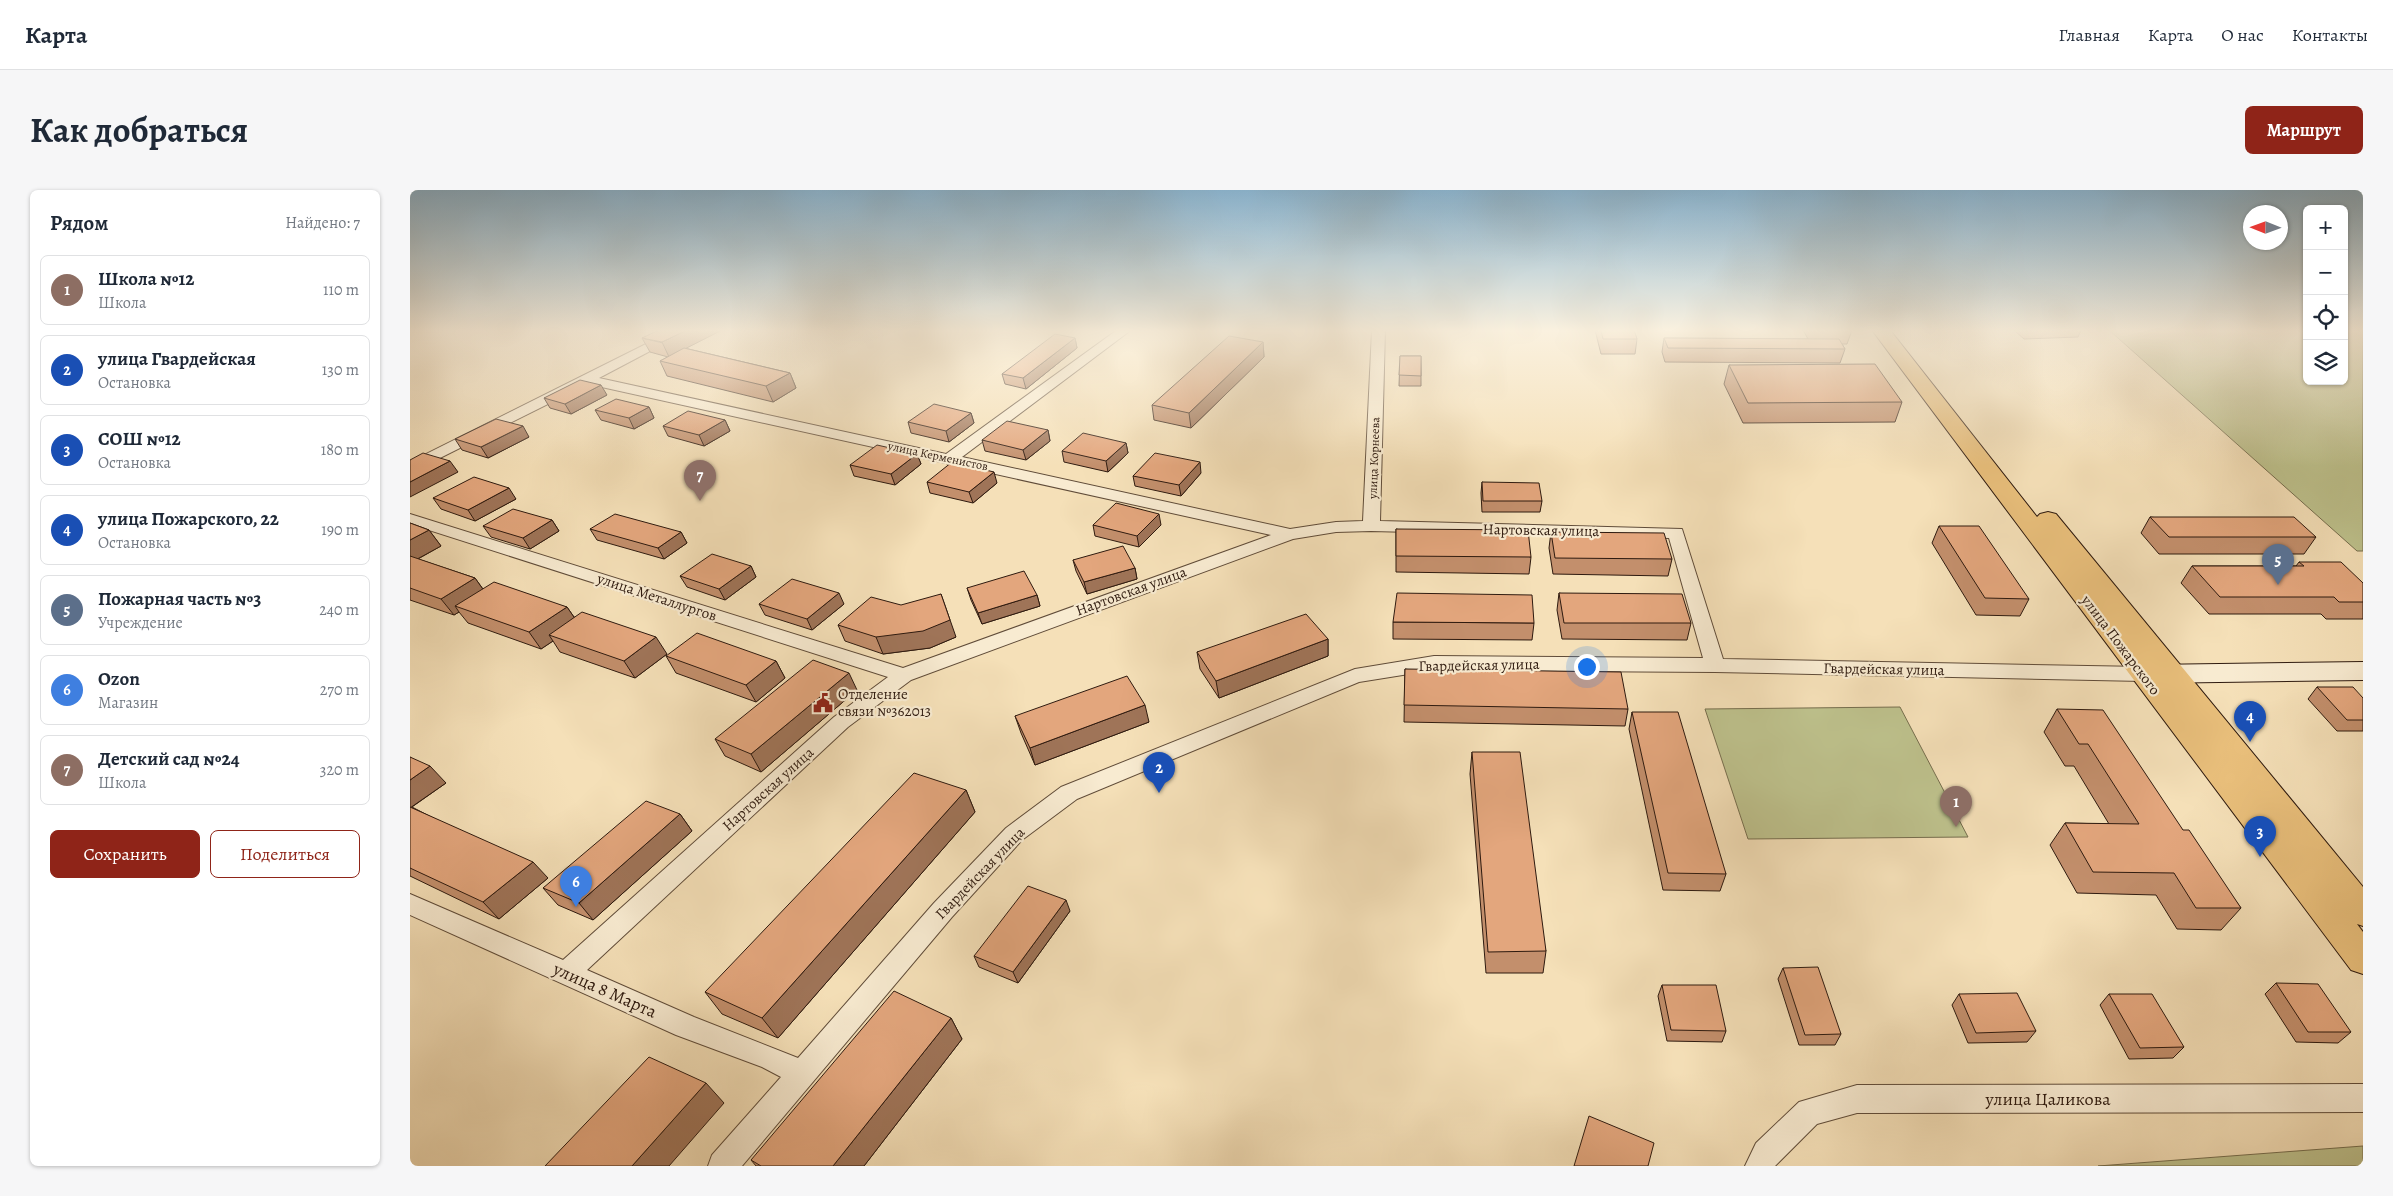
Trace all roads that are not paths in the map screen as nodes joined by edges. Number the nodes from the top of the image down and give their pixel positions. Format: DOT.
graph roads {
  1 [pos="593,376"];
  2 [pos="1063,376"];
  3 [pos="1377,376"];
  4 [pos="1919,376"];
  5 [pos="1930,376"];
  6 [pos="586,379"];
  7 [pos="1988,457"];
  8 [pos="949,459"];
  9 [pos="410,468"];
  10 [pos="410,519"];
  11 [pos="1371,526"];
  12 [pos="1290,534"];
  13 [pos="1715,665"];
  14 [pos="2363,672"];
  15 [pos="2158,674"];
  16 [pos="904,675"];
  17 [pos="410,904"];
  18 [pos="2363,912"];
  19 [pos="2363,960"];
  20 [pos="566,973"];
  21 [pos="801,1073"];
  22 [pos="2363,1098"];
  23 [pos="723,1166"];
  24 [pos="1760,1166"];
  1 -- 6 [label="street"];
  2 -- 8 [label="street"];
  3 -- 11 [label="street, улица Корнеева"];
  4 -- 7 [label="main road, улица Пожарского"];
  5 -- 7 [label="main road, улица Пожарского"];
  6 -- 8 [label="street, улица Керменистов"];
  6 -- 9 [label="street"];
  7 -- 15 [label="main road, улица Пожарского"];
  8 -- 12 [label="street, улица Керменистов"];
  10 -- 16 [label="street, улица Металлургов"];
  11 -- 12 [label="street, Нартовская улица"];
  11 -- 13 [label="street, Нартовская улица"];
  12 -- 16 [label="street, Нартовская улица"];
  13 -- 15 [label="street, Гвардейская улица"];
  13 -- 21 [label="street, Гвардейская улица"];
  14 -- 15 [label="street, Гвардейская улица"];
  15 -- 18 [label="main road, улица Пожарского"];
  15 -- 19 [label="main road, улица Пожарского"];
  16 -- 20 [label="street, Нартовская улица"];
  17 -- 20 [label="street, улица 8 Марта"];
  20 -- 21 [label="street, улица 8 Марта"];
  21 -- 23 [label="street, Гвардейская улица"];
  22 -- 24 [label="street, улица Цаликова"];
}
